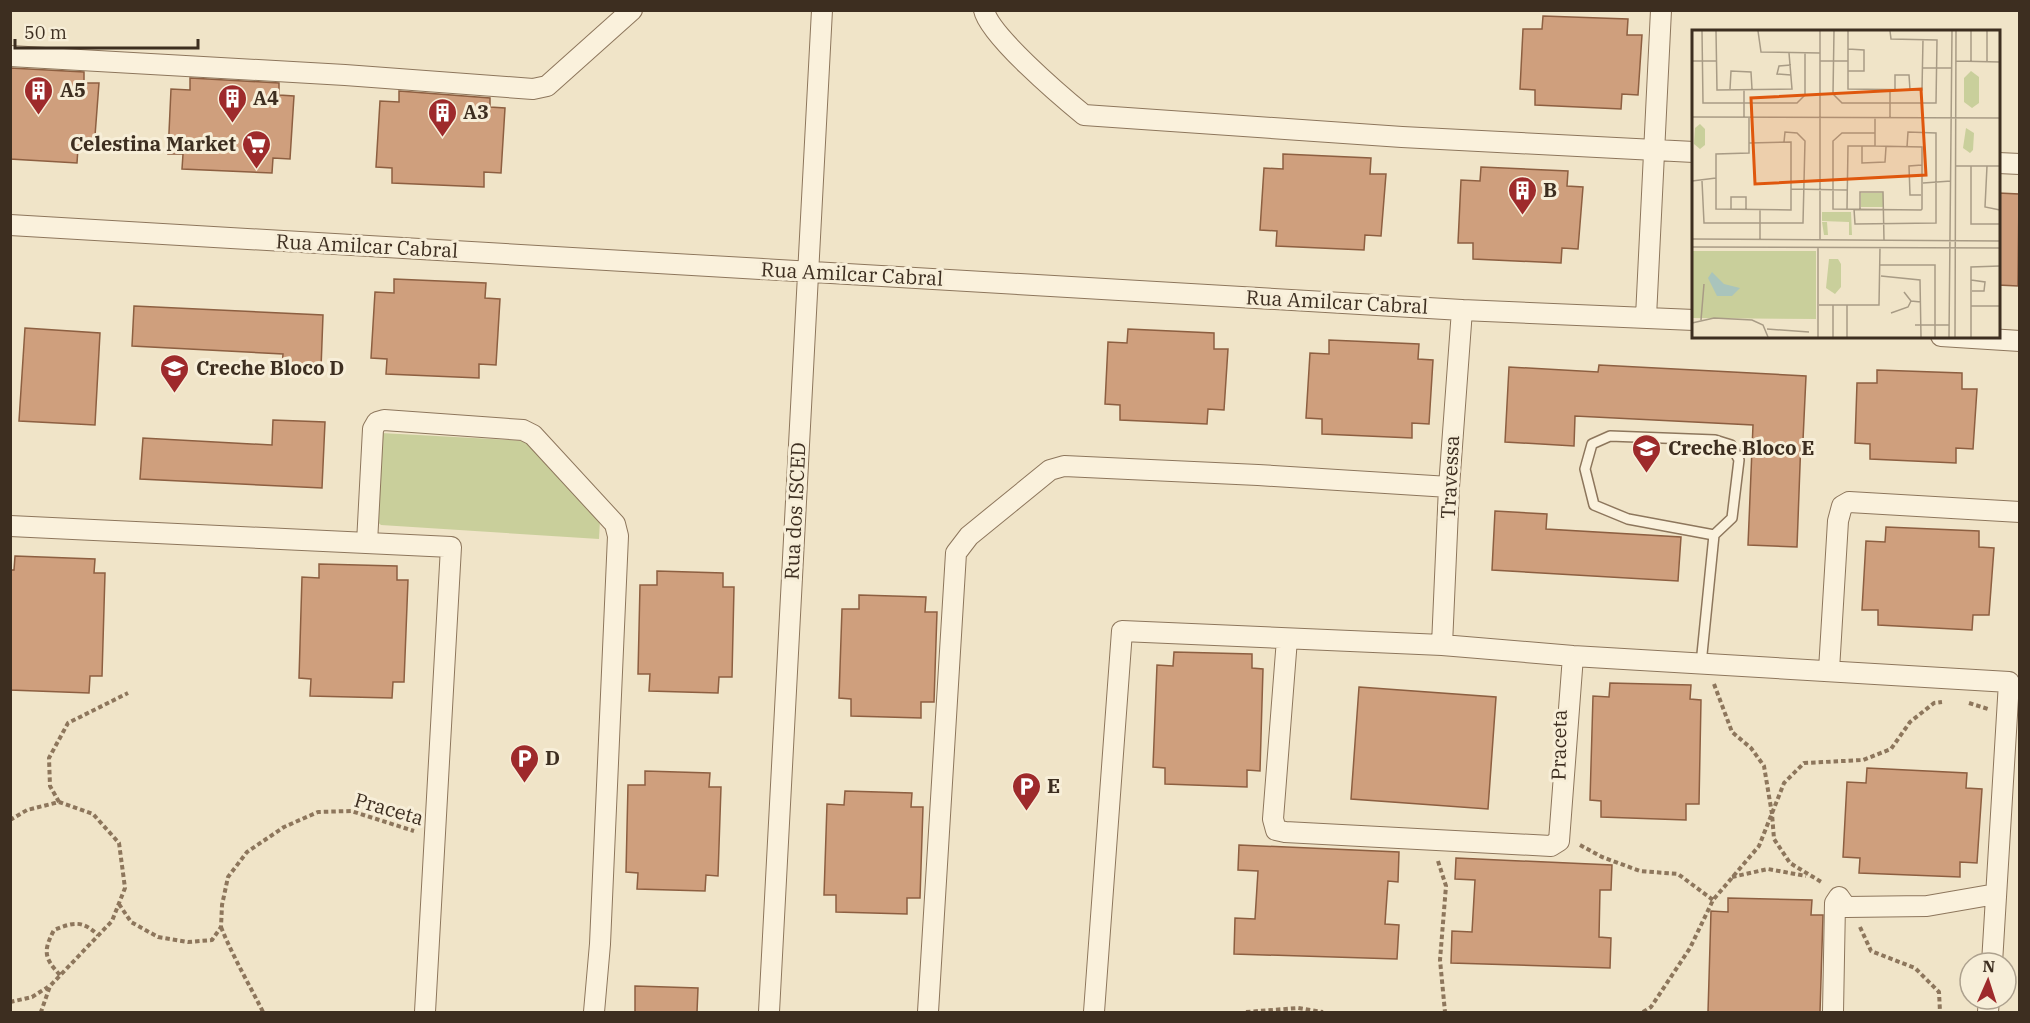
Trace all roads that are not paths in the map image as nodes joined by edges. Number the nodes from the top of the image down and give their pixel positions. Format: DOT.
graph roads {
  1 [pos="632,10"];
  2 [pos="822,10"];
  3 [pos="984,10"];
  4 [pos="1660,10"];
  5 [pos="10,56"];
  6 [pos="1654,150"];
  7 [pos="1692,152"];
  8 [pos="2000,163"];
  9 [pos="2019,164"];
  10 [pos="10,225"];
  11 [pos="808,272"];
  12 [pos="1462,310"];
  13 [pos="1646,317"];
  14 [pos="1692,320"];
  15 [pos="1972,338"];
  16 [pos="2019,341"];
  17 [pos="1449,487"];
  18 [pos="2012,512"];
  19 [pos="10,526"];
  20 [pos="1714,535"];
  21 [pos="367,543"];
  22 [pos="1287,639"];
  23 [pos="1442,645"];
  24 [pos="1573,657"];
  25 [pos="1707,669"];
  26 [pos="1829,670"];
  27 [pos="1996,894"];
  28 [pos="1993,951"];
  29 [pos="425,1012"];
  30 [pos="594,1012"];
  31 [pos="769,1012"];
  32 [pos="928,1012"];
  33 [pos="1094,1012"];
  34 [pos="1833,1012"];
  1 -- 5 [label="street"];
  2 -- 11 [label="street, Rua dos ISCED"];
  3 -- 6 [label="street"];
  4 -- 6 [label="street"];
  6 -- 7 [label="street"];
  6 -- 13 [label="street"];
  8 -- 9 [label="street"];
  10 -- 11 [label="street, Rua Amilcar Cabral"];
  11 -- 12 [label="street, Rua Amilcar Cabral"];
  11 -- 31 [label="street, Rua dos ISCED"];
  12 -- 13 [label="street, Rua Amilcar Cabral"];
  12 -- 17 [label="street, Travessa"];
  13 -- 14 [label="street, Rua Amilcar Cabral"];
  15 -- 16 [label="street"];
  17 -- 23 [label="street, Travessa"];
  17 -- 32 [label="street"];
  18 -- 26 [label="street"];
  19 -- 21 [label="street"];
  20 -- 20 [label="lane"];
  20 -- 25 [label="lane"];
  21 -- 29 [label="street"];
  21 -- 30 [label="street"];
  22 -- 23 [label="street"];
  22 -- 24 [label="street"];
  22 -- 33 [label="street"];
  23 -- 24 [label="street"];
  24 -- 25 [label="street"];
  25 -- 26 [label="street"];
  26 -- 27 [label="street"];
  27 -- 28 [label="street"];
  27 -- 34 [label="street"];
}
